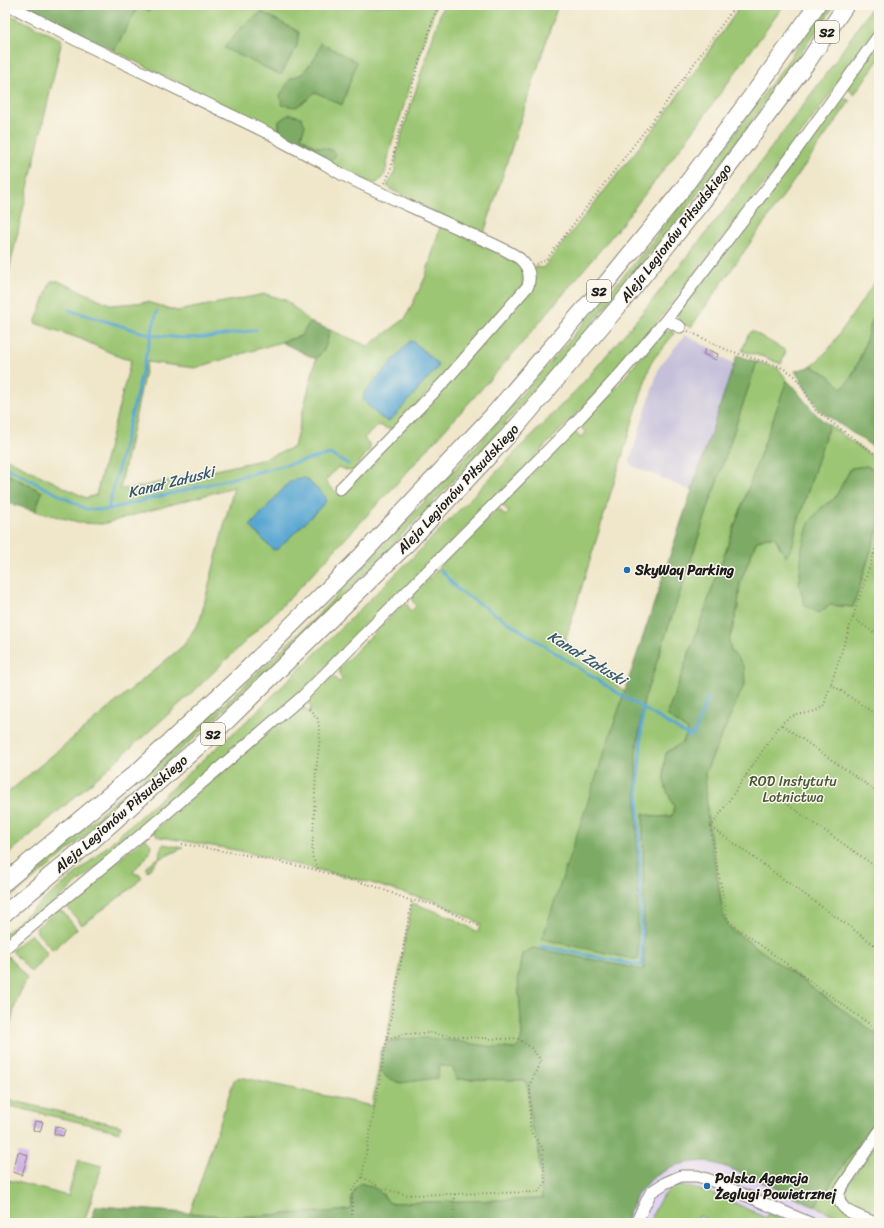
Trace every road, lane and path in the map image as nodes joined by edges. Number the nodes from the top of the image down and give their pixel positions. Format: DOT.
graph roads {
  1 [pos="9,5"];
  2 [pos="439,5"];
  3 [pos="736,5"];
  4 [pos="817,5"];
  5 [pos="846,5"];
  6 [pos="879,35"];
  7 [pos="376,192"];
  8 [pos="526,266"];
  9 [pos="666,320"];
  10 [pos="680,327"];
  11 [pos="879,455"];
  12 [pos="340,489"];
  13 [pos="879,538"];
  14 [pos="874,554"];
  15 [pos="879,558"];
  16 [pos="852,618"];
  17 [pos="879,636"];
  18 [pos="831,684"];
  19 [pos="309,709"];
  20 [pos="879,717"];
  21 [pos="781,724"];
  22 [pos="746,775"];
  23 [pos="879,792"];
  24 [pos="711,827"];
  25 [pos="182,844"];
  26 [pos="879,869"];
  27 [pos="319,871"];
  28 [pos="5,882"];
  29 [pos="412,900"];
  30 [pos="5,913"];
  31 [pos="479,926"];
  32 [pos="5,948"];
  33 [pos="879,948"];
  34 [pos="879,1031"];
  35 [pos="387,1039"];
  36 [pos="879,1132"];
  37 [pos="362,1177"];
  38 [pos="455,1194"];
  39 [pos="352,1223"];
  40 [pos="454,1223"];
  41 [pos="636,1223"];
  42 [pos="810,1223"];
  43 [pos="876,1223"];
  1 -- 7 [label="lane"];
  2 -- 7 [label="path"];
  3 -- 8 [label="path"];
  4 -- 28 [label="highway, Aleja Legionów Piłsudskiego / S2"];
  5 -- 30 [label="highway, Aleja Legionów Piłsudskiego / S2"];
  6 -- 9 [label="lane"];
  7 -- 8 [label="lane"];
  8 -- 12 [label="lane"];
  9 -- 10 [label="lane"];
  9 -- 32 [label="lane"];
  10 -- 11 [label="path"];
  13 -- 14 [label="path"];
  14 -- 15 [label="path"];
  14 -- 16 [label="path"];
  16 -- 17 [label="path"];
  16 -- 18 [label="path"];
  18 -- 20 [label="path"];
  18 -- 21 [label="path"];
  19 -- 27 [label="path"];
  21 -- 22 [label="path"];
  21 -- 23 [label="path"];
  22 -- 24 [label="path"];
  22 -- 26 [label="path"];
  24 -- 33 [label="path"];
  24 -- 34 [label="path"];
  25 -- 27 [label="path"];
  27 -- 29 [label="path"];
  29 -- 31 [label="path"];
  29 -- 35 [label="path"];
  35 -- 37 [label="path"];
  35 -- 38 [label="path"];
  36 -- 43 [label="lane"];
  37 -- 38 [label="path"];
  37 -- 39 [label="path"];
  38 -- 40 [label="path"];
  41 -- 42 [label="lane"];
}
